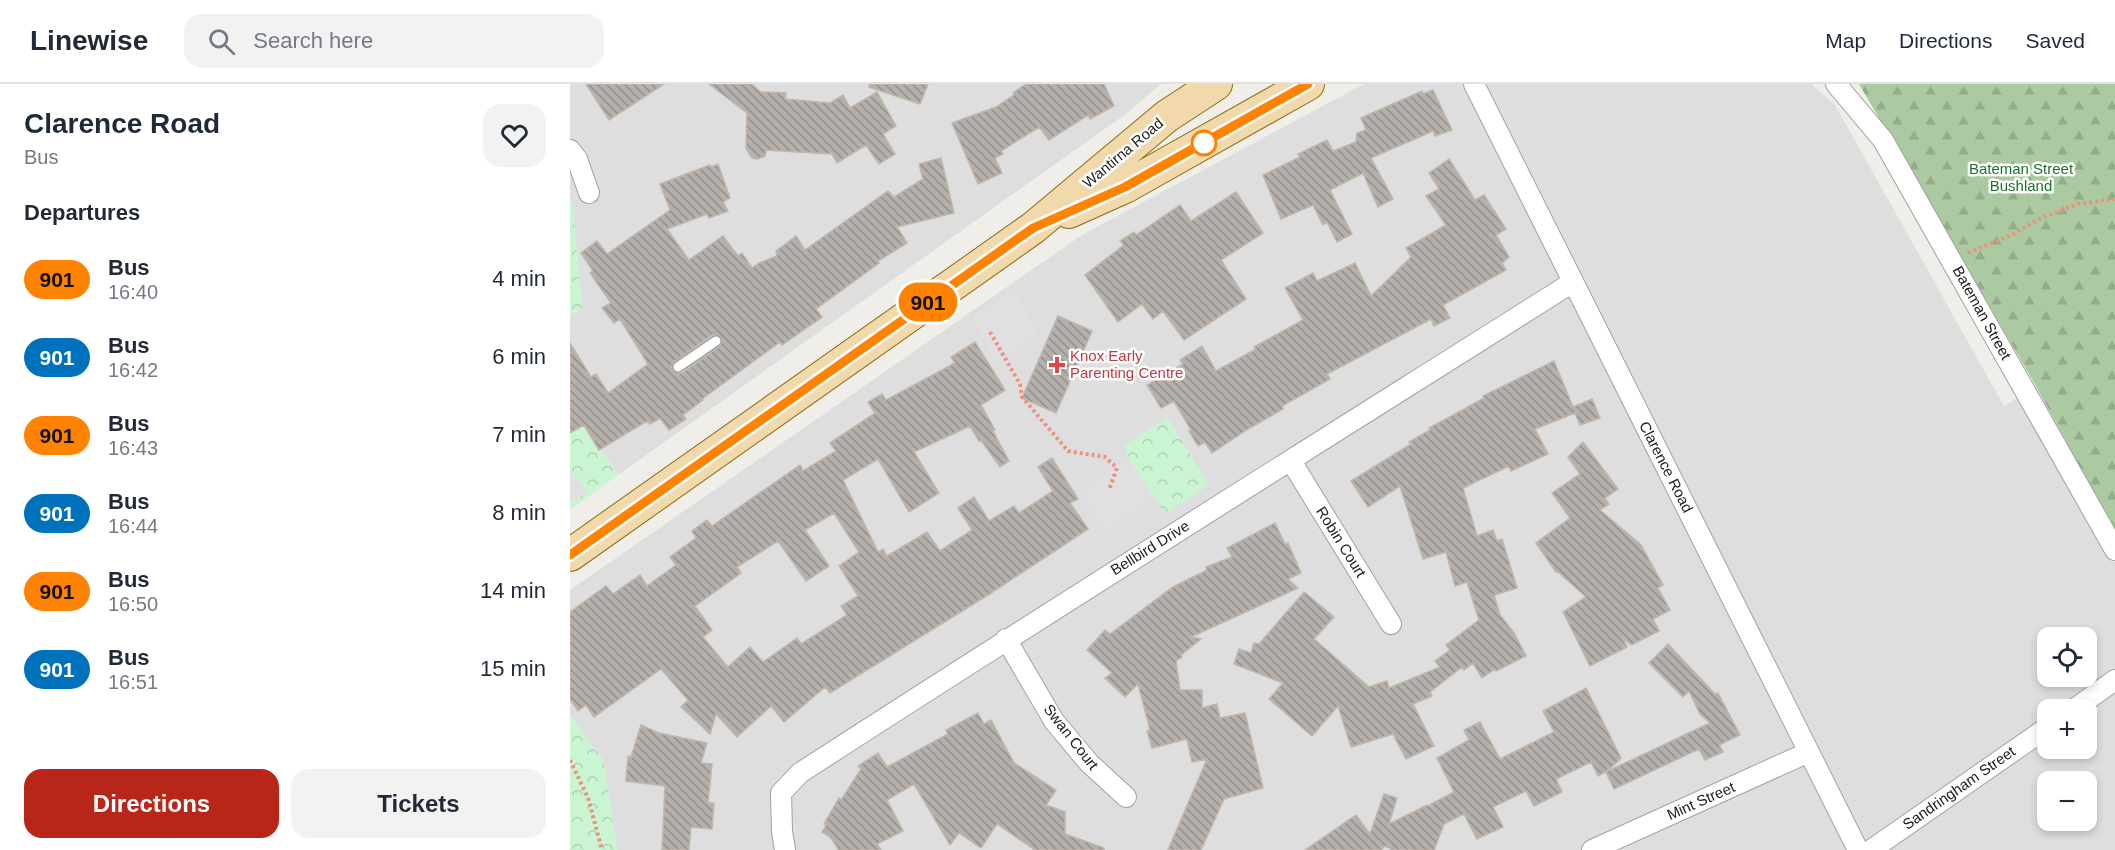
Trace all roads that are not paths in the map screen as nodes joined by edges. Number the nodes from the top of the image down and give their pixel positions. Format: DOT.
graph roads {
  1 [pos="1216,84"];
  2 [pos="1308,84"];
  3 [pos="1474,84"];
  4 [pos="1836,84"];
  5 [pos="570,150"];
  6 [pos="589,193"];
  7 [pos="1033,228"];
  8 [pos="1573,282"];
  9 [pos="716,341"];
  10 [pos="678,367"];
  11 [pos="1291,461"];
  12 [pos="2115,550"];
  13 [pos="570,555"];
  14 [pos="1391,624"];
  15 [pos="1006,639"];
  16 [pos="2115,680"];
  17 [pos="2088,699"];
  18 [pos="2037,735"];
  19 [pos="1809,752"];
  20 [pos="1126,797"];
  21 [pos="785,850"];
  22 [pos="1592,850"];
  23 [pos="1858,850"];
  24 [pos="1871,850"];
  1 -- 7 [label="main road, Wantirna Road"];
  2 -- 7 [label="main road, Wantirna Road"];
  3 -- 8 [label="street, Clarence Road"];
  4 -- 12 [label="street, Bateman Street"];
  5 -- 6 [label="street"];
  7 -- 13 [label="main road, Wantirna Road"];
  8 -- 11 [label="street, Bellbird Drive"];
  8 -- 19 [label="street, Clarence Road"];
  9 -- 10 [label="lane"];
  11 -- 14 [label="street, Robin Court"];
  11 -- 15 [label="street, Bellbird Drive"];
  15 -- 20 [label="street, Swan Court"];
  15 -- 21 [label="street, Bellbird Drive"];
  16 -- 17 [label="street"];
  18 -- 24 [label="street, Sandringham Street"];
  19 -- 22 [label="street, Mint Street"];
  19 -- 23 [label="street, Clarence Road"];
}
